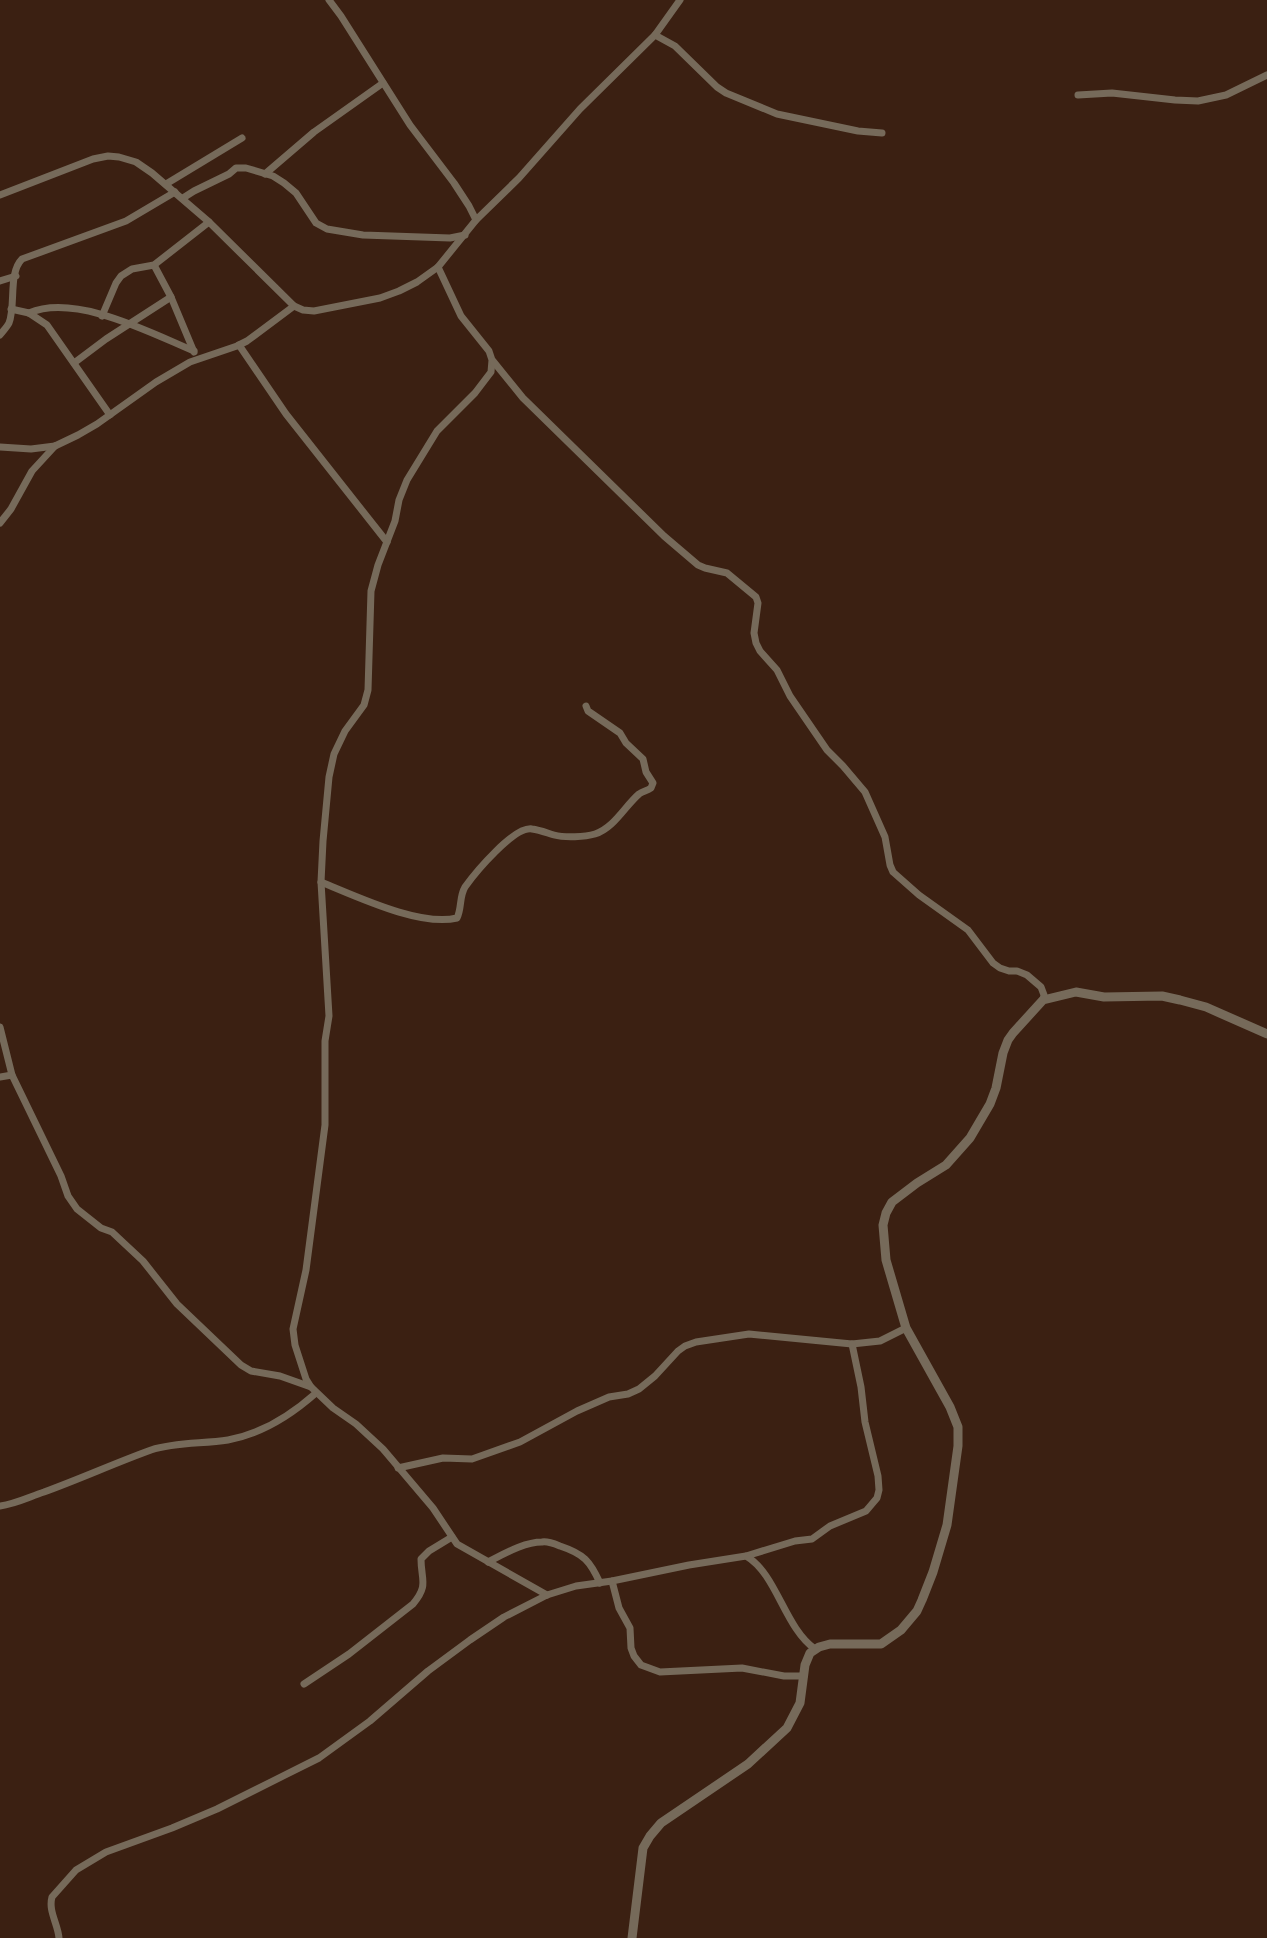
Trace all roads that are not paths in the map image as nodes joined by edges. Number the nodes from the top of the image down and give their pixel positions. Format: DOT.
graph roads {
  1 [pos="329,0"];
  2 [pos="680,0"];
  3 [pos="655,35"];
  4 [pos="1267,75"];
  5 [pos="383,83"];
  6 [pos="1078,95"];
  7 [pos="882,133"];
  8 [pos="242,138"];
  9 [pos="266,174"];
  10 [pos="166,184"];
  11 [pos="175,192"];
  12 [pos="0,195"];
  13 [pos="183,198"];
  14 [pos="476,220"];
  15 [pos="208,222"];
  16 [pos="465,235"];
  17 [pos="154,265"];
  18 [pos="438,267"];
  19 [pos="16,276"];
  20 [pos="3,281"];
  21 [pos="13,289"];
  22 [pos="171,297"];
  23 [pos="294,306"];
  24 [pos="11,309"];
  25 [pos="29,313"];
  26 [pos="102,316"];
  27 [pos="131,323"];
  28 [pos="0,335"];
  29 [pos="239,345"];
  30 [pos="194,351"];
  31 [pos="198,359"];
  32 [pos="492,360"];
  33 [pos="74,363"];
  34 [pos="110,415"];
  35 [pos="55,446"];
  36 [pos="0,447"];
  37 [pos="0,523"];
  38 [pos="387,542"];
  39 [pos="586,706"];
  40 [pos="321,882"];
  41 [pos="1043,1000"];
  42 [pos="0,1027"];
  43 [pos="1267,1034"];
  44 [pos="12,1075"];
  45 [pos="0,1077"];
  46 [pos="906,1328"];
  47 [pos="852,1344"];
  48 [pos="313,1390"];
  49 [pos="398,1468"];
  50 [pos="0,1506"];
  51 [pos="452,1537"];
  52 [pos="746,1556"];
  53 [pos="488,1562"];
  54 [pos="612,1581"];
  55 [pos="600,1583"];
  56 [pos="547,1595"];
  57 [pos="815,1649"];
  58 [pos="804,1676"];
  59 [pos="304,1684"];
  60 [pos="59,1938"];
  61 [pos="632,1938"];
  1 -- 5 [label="street"];
  2 -- 3 [label="street"];
  3 -- 7 [label="street"];
  3 -- 14 [label="street"];
  4 -- 6 [label="street"];
  5 -- 9 [label="street"];
  5 -- 14 [label="street"];
  8 -- 10 [label="street"];
  9 -- 13 [label="street"];
  9 -- 16 [label="street"];
  10 -- 11 [label="street"];
  10 -- 12 [label="street"];
  11 -- 13 [label="street"];
  11 -- 19 [label="street"];
  13 -- 15 [label="street"];
  14 -- 16 [label="street"];
  15 -- 17 [label="street"];
  15 -- 23 [label="street"];
  16 -- 18 [label="street"];
  17 -- 22 [label="street"];
  17 -- 26 [label="street"];
  18 -- 23 [label="street"];
  18 -- 32 [label="street"];
  19 -- 20 [label="street"];
  19 -- 21 [label="street"];
  20 -- 21 [label="street"];
  21 -- 24 [label="street"];
  22 -- 27 [label="street"];
  22 -- 30 [label="street"];
  23 -- 29 [label="street"];
  24 -- 25 [label="street"];
  24 -- 28 [label="street"];
  25 -- 26 [label="street"];
  25 -- 33 [label="street"];
  26 -- 27 [label="street"];
  27 -- 30 [label="street"];
  27 -- 33 [label="street"];
  29 -- 31 [label="street"];
  29 -- 38 [label="street"];
  30 -- 31 [label="street"];
  31 -- 34 [label="street"];
  32 -- 38 [label="street"];
  32 -- 41 [label="street"];
  33 -- 34 [label="street"];
  34 -- 35 [label="street"];
  35 -- 36 [label="street"];
  35 -- 37 [label="street"];
  38 -- 40 [label="street"];
  39 -- 40 [label="street"];
  40 -- 48 [label="street"];
  41 -- 43 [label="street"];
  41 -- 46 [label="street"];
  42 -- 44 [label="street"];
  44 -- 45 [label="street"];
  44 -- 48 [label="street"];
  46 -- 47 [label="street"];
  46 -- 57 [label="street"];
  47 -- 49 [label="street"];
  47 -- 52 [label="street"];
  48 -- 49 [label="street"];
  48 -- 50 [label="street"];
  49 -- 51 [label="street"];
  51 -- 53 [label="street"];
  51 -- 59 [label="street"];
  52 -- 54 [label="street"];
  52 -- 57 [label="street"];
  53 -- 55 [label="street"];
  53 -- 56 [label="street"];
  54 -- 55 [label="street"];
  54 -- 58 [label="street"];
  55 -- 56 [label="street"];
  56 -- 60 [label="street"];
  57 -- 58 [label="street"];
  58 -- 61 [label="street"];
}
